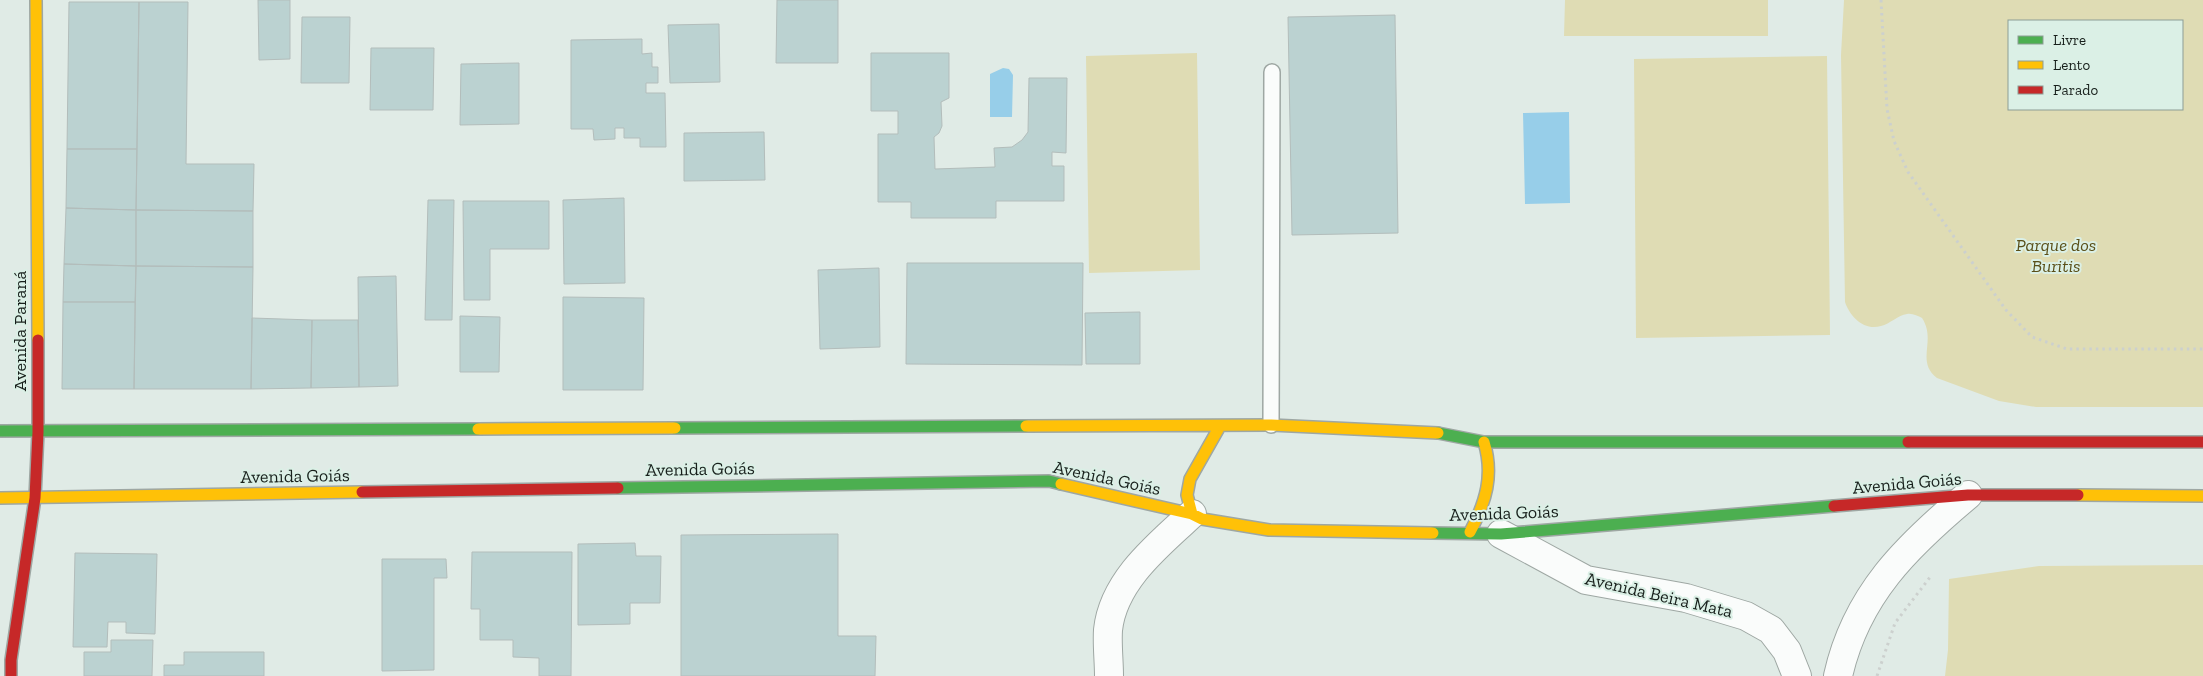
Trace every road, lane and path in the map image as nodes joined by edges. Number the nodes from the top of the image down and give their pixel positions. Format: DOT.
graph roads {
  1 [pos="36,0"];
  2 [pos="1881,0"];
  3 [pos="1272,72"];
  4 [pos="2203,349"];
  5 [pos="1271,425"];
  6 [pos="1220,426"];
  7 [pos="0,431"];
  8 [pos="38,432"];
  9 [pos="1484,442"];
  10 [pos="2203,442"];
  11 [pos="1968,495"];
  12 [pos="2203,496"];
  13 [pos="0,498"];
  14 [pos="35,498"];
  15 [pos="1192,514"];
  16 [pos="1470,532"];
  17 [pos="1501,534"];
  18 [pos="1935,569"];
  19 [pos="4,634"];
  20 [pos="10,660"];
  21 [pos="10,676"];
  22 [pos="1109,676"];
  23 [pos="1797,676"];
  24 [pos="1838,676"];
  25 [pos="1878,676"];
  1 -- 8 [label="main road, Avenida Paraná"];
  2 -- 4 [label="path"];
  3 -- 5 [label="lane"];
  5 -- 6 [label="main road, Avenida Goiás"];
  5 -- 9 [label="main road, Avenida Goiás"];
  6 -- 8 [label="main road, Avenida Goiás"];
  6 -- 15 [label="main road"];
  7 -- 8 [label="main road, Avenida Goiás"];
  8 -- 14 [label="main road, Avenida Paraná"];
  9 -- 10 [label="main road, Avenida Goiás"];
  9 -- 16 [label="main road"];
  11 -- 12 [label="main road, Avenida Goiás"];
  11 -- 17 [label="main road, Avenida Goiás"];
  11 -- 24 [label="street"];
  13 -- 14 [label="main road, Avenida Goiás"];
  14 -- 15 [label="main road, Avenida Goiás"];
  14 -- 20 [label="main road, Avenida Paraná"];
  15 -- 16 [label="main road, Avenida Goiás"];
  15 -- 22 [label="street"];
  16 -- 17 [label="main road, Avenida Goiás"];
  17 -- 23 [label="street, Avenida Beira Mata"];
  18 -- 25 [label="path"];
  19 -- 20 [label="main road, Avenida Paraná"];
  20 -- 21 [label="main road, Avenida Paraná"];
}
